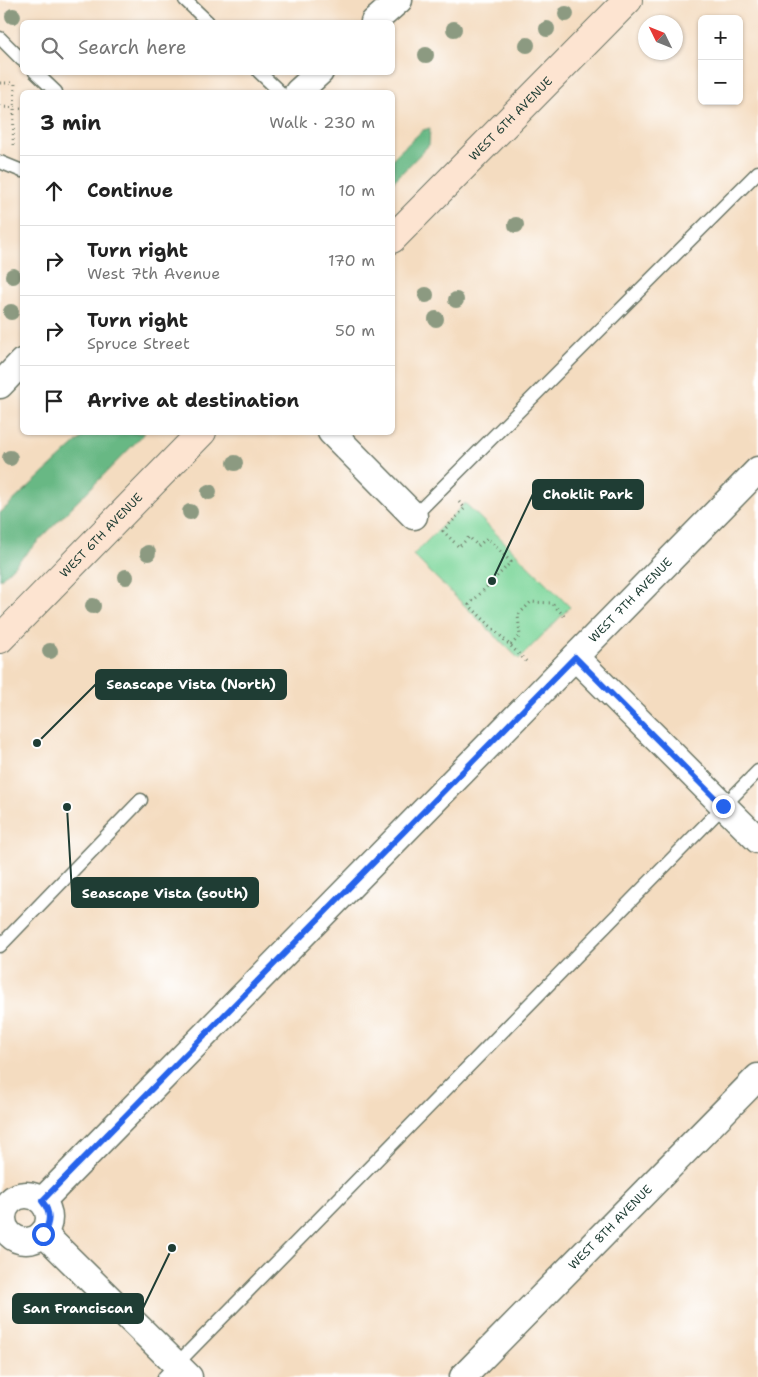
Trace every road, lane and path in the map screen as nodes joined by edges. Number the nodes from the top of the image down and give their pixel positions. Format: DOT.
graph roads {
  1 [pos="185,0"];
  2 [pos="399,0"];
  3 [pos="628,0"];
  4 [pos="206,20"];
  5 [pos="376,20"];
  6 [pos="0,38"];
  7 [pos="19,56"];
  8 [pos="38,75"];
  9 [pos="263,75"];
  10 [pos="317,75"];
  11 [pos="54,90"];
  12 [pos="278,90"];
  13 [pos="300,90"];
  14 [pos="0,107"];
  15 [pos="14,108"];
  16 [pos="20,108"];
  17 [pos="0,162"];
  18 [pos="17,169"];
  19 [pos="758,172"];
  20 [pos="395,236"];
  21 [pos="20,364"];
  22 [pos="0,385"];
  23 [pos="199,435"];
  24 [pos="334,435"];
  25 [pos="758,470"];
  26 [pos="465,508"];
  27 [pos="414,516"];
  28 [pos="566,618"];
  29 [pos="0,638"];
  30 [pos="511,645"];
  31 [pos="575,657"];
  32 [pos="532,666"];
  33 [pos="758,770"];
  34 [pos="141,800"];
  35 [pos="723,806"];
  36 [pos="758,840"];
  37 [pos="0,946"];
  38 [pos="758,1077"];
  39 [pos="6,1196"];
  40 [pos="42,1201"];
  41 [pos="43,1234"];
  42 [pos="5,1239"];
  43 [pos="176,1373"];
  44 [pos="463,1377"];
  1 -- 4 [label="lane"];
  2 -- 5 [label="street"];
  3 -- 20 [label="main road, WEST 6TH AVENUE"];
  6 -- 7 [label="lane"];
  7 -- 15 [label="path"];
  8 -- 11 [label="lane"];
  9 -- 12 [label="lane"];
  10 -- 13 [label="street"];
  14 -- 15 [label="path"];
  15 -- 16 [label="path"];
  15 -- 18 [label="path"];
  17 -- 18 [label="lane"];
  19 -- 27 [label="lane"];
  21 -- 22 [label="street"];
  23 -- 29 [label="main road, WEST 6TH AVENUE"];
  24 -- 27 [label="street"];
  25 -- 31 [label="street, WEST 7TH AVENUE"];
  26 -- 30 [label="path"];
  28 -- 30 [label="path"];
  30 -- 32 [label="path"];
  31 -- 35 [label="street"];
  31 -- 40 [label="street, WEST 7TH AVENUE"];
  33 -- 35 [label="lane"];
  34 -- 37 [label="lane"];
  35 -- 36 [label="street"];
  35 -- 43 [label="lane"];
  38 -- 44 [label="street, WEST 8TH AVENUE"];
  39 -- 40 [label="street"];
  39 -- 42 [label="street"];
  40 -- 41 [label="street"];
  41 -- 42 [label="street"];
  41 -- 43 [label="street"];
}
